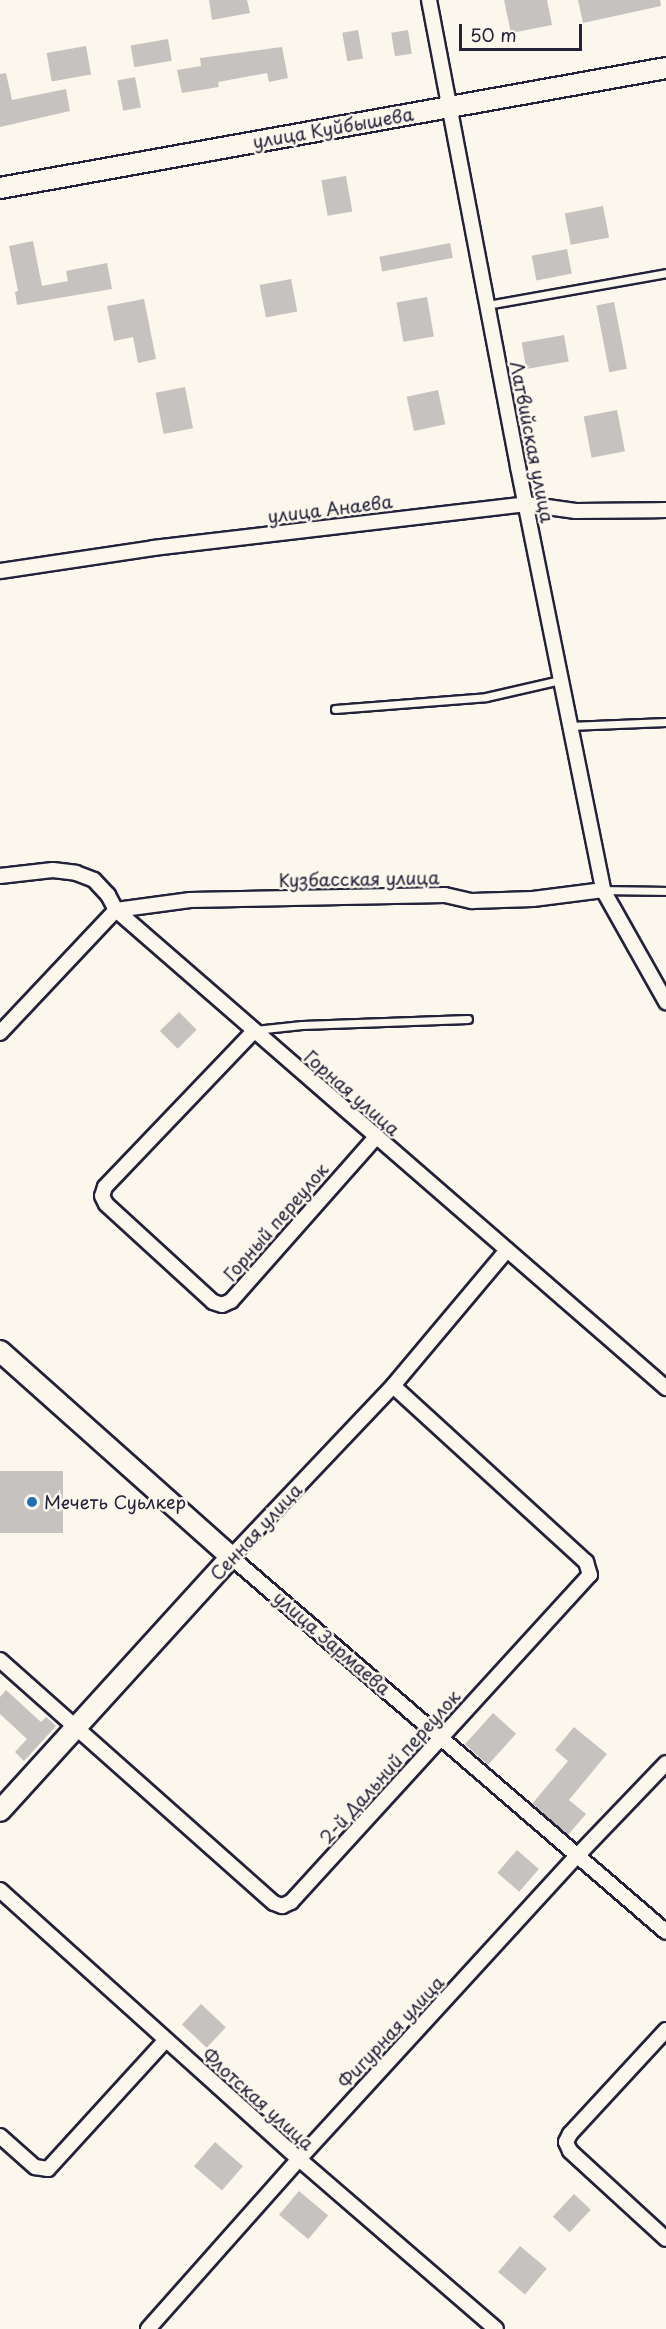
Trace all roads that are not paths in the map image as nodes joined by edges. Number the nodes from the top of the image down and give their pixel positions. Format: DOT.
graph roads {
  1 [pos="429,0"];
  2 [pos="666,68"];
  3 [pos="450,108"];
  4 [pos="0,188"];
  5 [pos="666,273"];
  6 [pos="487,306"];
  7 [pos="526,504"];
  8 [pos="666,510"];
  9 [pos="0,571"];
  10 [pos="560,680"];
  11 [pos="335,709"];
  12 [pos="666,722"];
  13 [pos="568,726"];
  14 [pos="0,876"];
  15 [pos="603,890"];
  16 [pos="666,891"];
  17 [pos="116,910"];
  18 [pos="666,1002"];
  19 [pos="468,1018"];
  20 [pos="254,1030"];
  21 [pos="0,1033"];
  22 [pos="375,1137"];
  23 [pos="507,1250"];
  24 [pos="0,1351"];
  25 [pos="393,1386"];
  26 [pos="666,1388"];
  27 [pos="231,1557"];
  28 [pos="0,1660"];
  29 [pos="76,1727"];
  30 [pos="441,1738"];
  31 [pos="666,1763"];
  32 [pos="0,1810"];
  33 [pos="576,1857"];
  34 [pos="0,1890"];
  35 [pos="666,1932"];
  36 [pos="666,2030"];
  37 [pos="165,2041"];
  38 [pos="0,2136"];
  39 [pos="299,2159"];
  40 [pos="666,2239"];
  41 [pos="148,2329"];
  42 [pos="496,2329"];
  1 -- 3 [label="street, Латвийская улица"];
  2 -- 3 [label="street, улица Куйбышева"];
  3 -- 4 [label="street, улица Куйбышева"];
  3 -- 6 [label="street, Латвийская улица"];
  5 -- 6 [label="lane"];
  6 -- 7 [label="street, Латвийская улица"];
  7 -- 8 [label="street, улица Анаева"];
  7 -- 9 [label="street, улица Анаева"];
  7 -- 10 [label="street, Латвийская улица"];
  10 -- 11 [label="lane"];
  10 -- 13 [label="street, Латвийская улица"];
  12 -- 13 [label="lane"];
  13 -- 15 [label="street, Латвийская улица"];
  14 -- 17 [label="street, Горная улица"];
  15 -- 16 [label="lane"];
  15 -- 17 [label="street, Кузбасская улица"];
  15 -- 18 [label="street, Латвийская улица"];
  17 -- 20 [label="street, Горная улица"];
  17 -- 21 [label="street"];
  19 -- 20 [label="lane"];
  20 -- 22 [label="street, Горная улица"];
  20 -- 22 [label="street, Горный переулок"];
  22 -- 23 [label="street, Горная улица"];
  23 -- 25 [label="street, Сенная улица"];
  23 -- 26 [label="street, Горная улица"];
  24 -- 27 [label="street, улица Зармаева"];
  25 -- 27 [label="street, Сенная улица"];
  25 -- 30 [label="street, 2-й Дальний переулок"];
  27 -- 29 [label="street, Сенная улица"];
  27 -- 30 [label="street, улица Зармаева"];
  28 -- 29 [label="street, 2-й Дальний переулок"];
  29 -- 30 [label="street, 2-й Дальний переулок"];
  29 -- 32 [label="street, Сенная улица"];
  30 -- 33 [label="street, улица Зармаева"];
  31 -- 33 [label="street, Фигурная улица"];
  33 -- 35 [label="street, улица Зармаева"];
  33 -- 39 [label="street, Фигурная улица"];
  34 -- 37 [label="street, Флотская улица"];
  36 -- 40 [label="street"];
  37 -- 38 [label="street"];
  37 -- 39 [label="street, Флотская улица"];
  39 -- 41 [label="street, Фигурная улица"];
  39 -- 42 [label="street, Флотская улица"];
}
